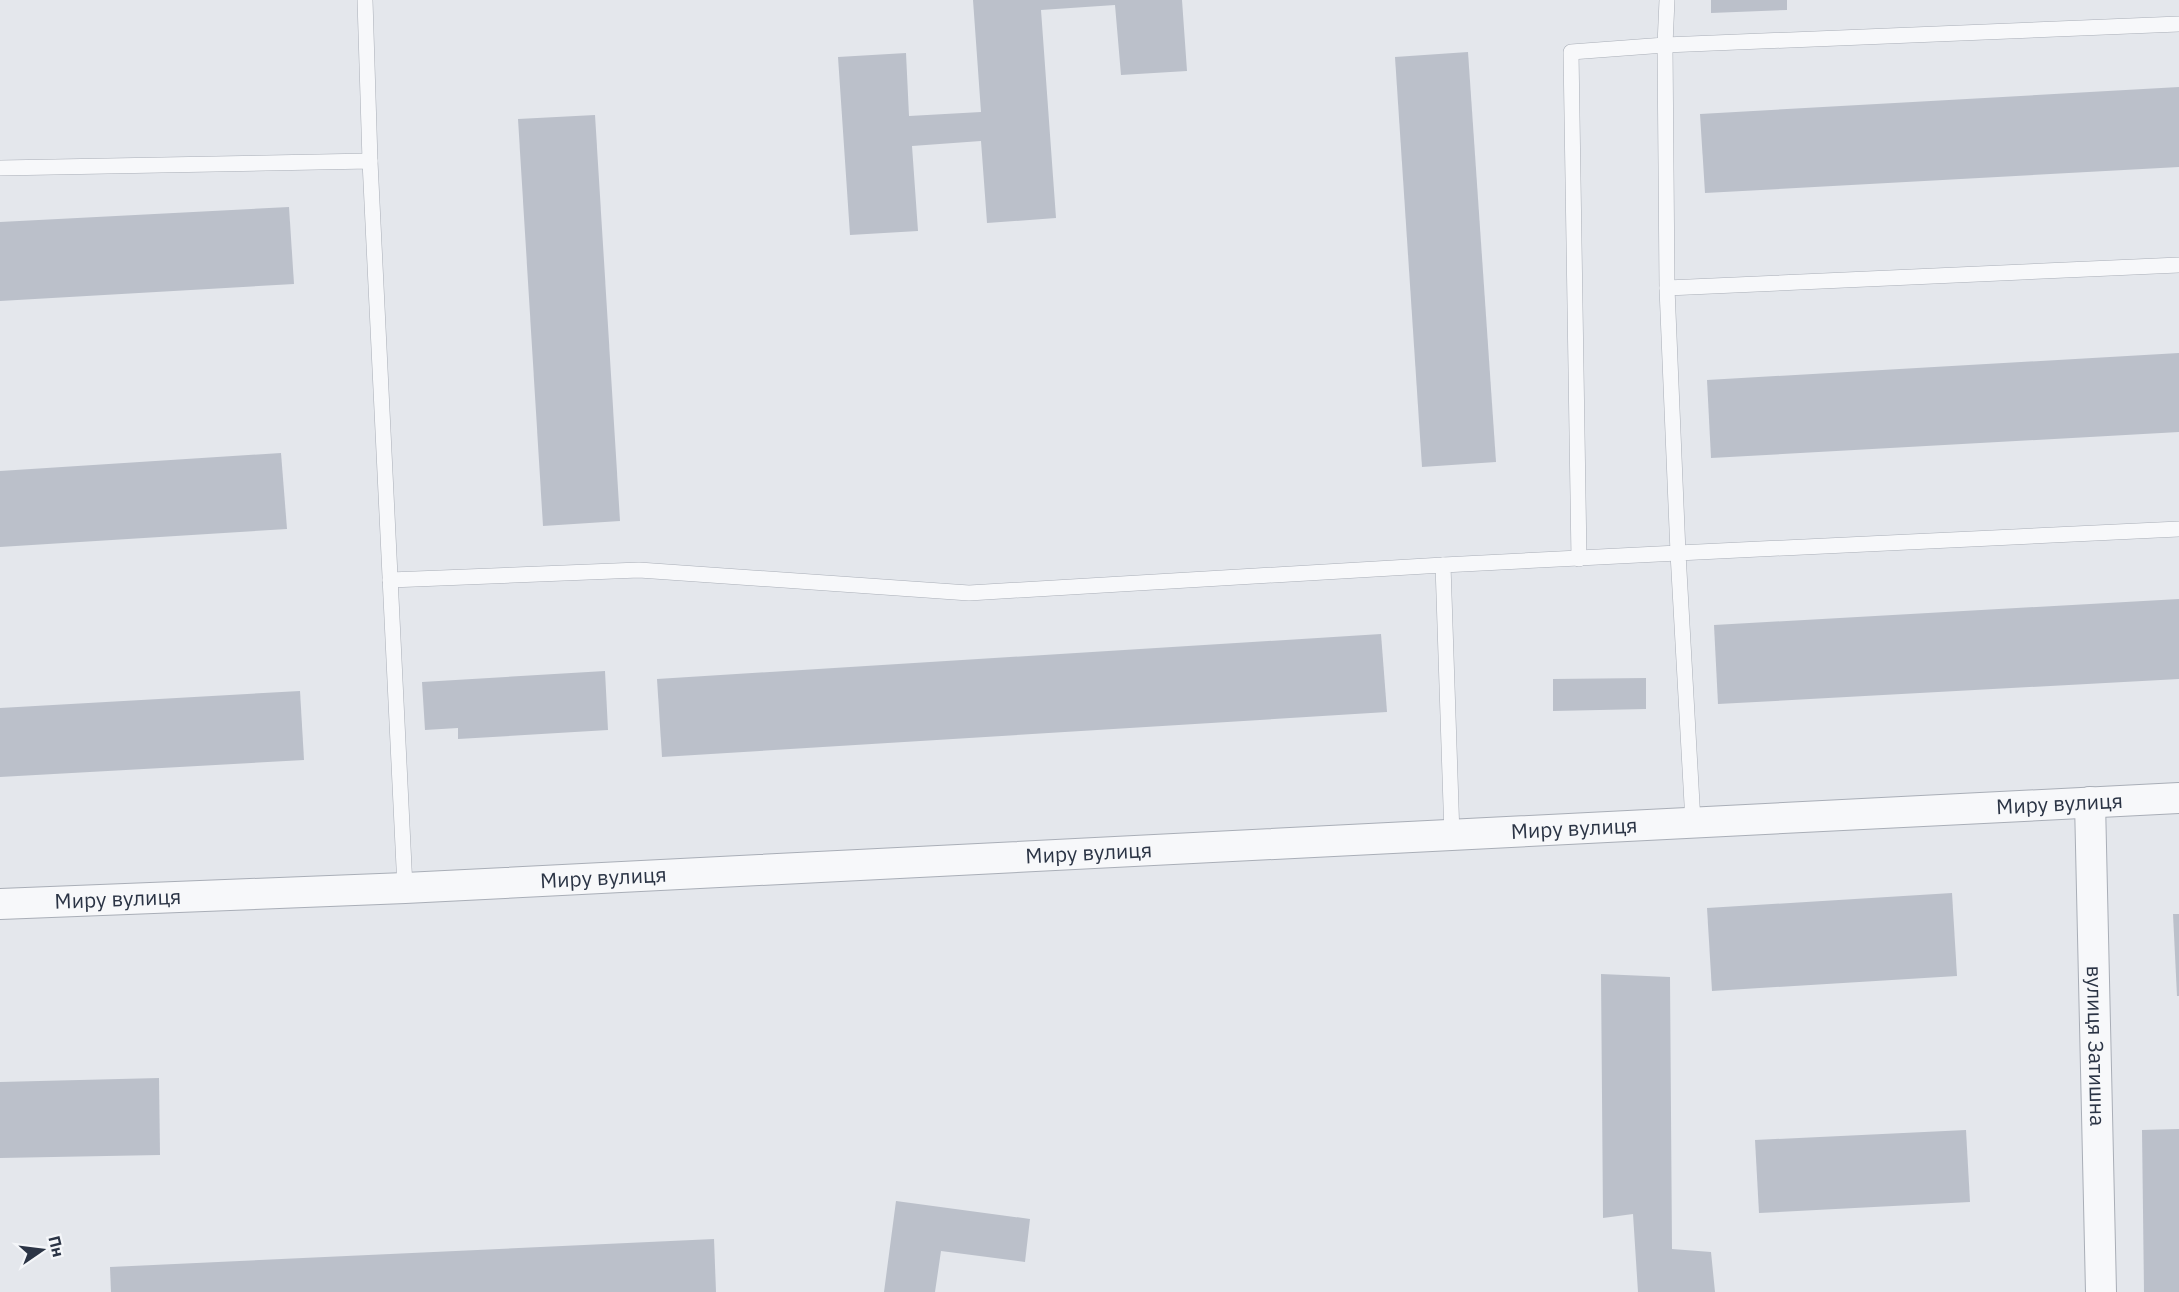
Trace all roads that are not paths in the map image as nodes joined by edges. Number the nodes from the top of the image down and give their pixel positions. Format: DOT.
graph roads {
  1 [pos="365,0"];
  2 [pos="1667,0"];
  3 [pos="2179,24"];
  4 [pos="1665,45"];
  5 [pos="370,161"];
  6 [pos="0,168"];
  7 [pos="2179,265"];
  8 [pos="1667,288"];
  9 [pos="2179,529"];
  10 [pos="1678,553"];
  11 [pos="1579,559"];
  12 [pos="1443,565"];
  13 [pos="390,580"];
  14 [pos="2179,798"];
  15 [pos="2090,802"];
  16 [pos="1693,822"];
  17 [pos="1452,836"];
  18 [pos="405,888"];
  19 [pos="0,904"];
  20 [pos="2102,1292"];
  1 -- 5 [label="lane"];
  2 -- 4 [label="lane"];
  3 -- 4 [label="lane"];
  4 -- 8 [label="lane"];
  4 -- 11 [label="lane"];
  5 -- 6 [label="lane"];
  5 -- 13 [label="lane"];
  7 -- 8 [label="lane"];
  8 -- 10 [label="lane"];
  9 -- 10 [label="lane"];
  10 -- 11 [label="lane"];
  10 -- 16 [label="lane"];
  11 -- 12 [label="lane"];
  12 -- 13 [label="lane"];
  12 -- 17 [label="lane"];
  13 -- 18 [label="lane"];
  14 -- 15 [label="street, Миру вулиця"];
  15 -- 16 [label="street, Миру вулиця"];
  15 -- 20 [label="street, вулиця Затишна"];
  16 -- 17 [label="street, Миру вулиця"];
  17 -- 18 [label="street, Миру вулиця"];
  18 -- 19 [label="street, Миру вулиця"];
}
